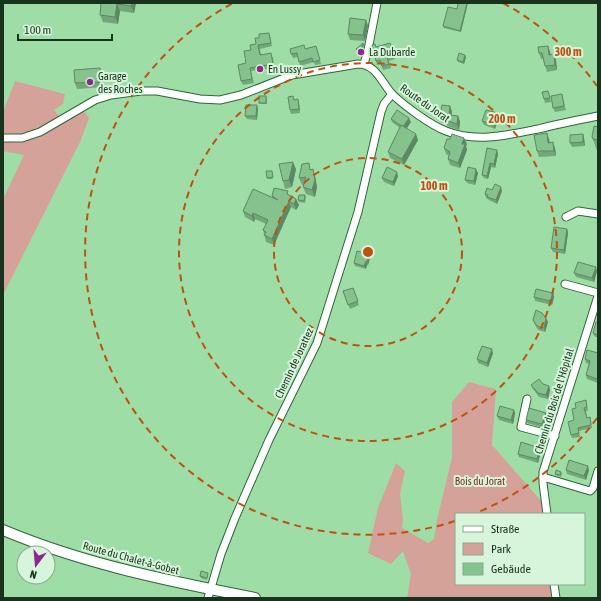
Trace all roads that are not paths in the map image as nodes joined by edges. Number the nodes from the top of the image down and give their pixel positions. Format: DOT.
graph roads {
  1 [pos="378,3"];
  2 [pos="364,64"];
  3 [pos="392,94"];
  4 [pos="598,116"];
  5 [pos="3,138"];
  6 [pos="598,214"];
  7 [pos="566,217"];
  8 [pos="565,284"];
  9 [pos="598,294"];
  10 [pos="528,399"];
  11 [pos="554,436"];
  12 [pos="598,471"];
  13 [pos="543,477"];
  14 [pos="547,513"];
  15 [pos="3,530"];
  16 [pos="554,585"];
  17 [pos="210,594"];
  18 [pos="255,598"];
  19 [pos="556,598"];
  1 -- 2 [label="street"];
  2 -- 3 [label="street, Route du Jorat"];
  2 -- 5 [label="street"];
  3 -- 4 [label="street, Route du Jorat"];
  3 -- 17 [label="street, Chemin de Jorattez"];
  6 -- 7 [label="street"];
  8 -- 9 [label="street"];
  9 -- 11 [label="street, Chemin du Bois de l'Hôpital"];
  10 -- 11 [label="street"];
  11 -- 13 [label="street, Chemin du Bois de l'Hôpital"];
  12 -- 13 [label="street"];
  13 -- 14 [label="street, Chemin du Bois de l'Hôpital"];
  15 -- 17 [label="main road, Route du Chalet-à-Gobet"];
  16 -- 19 [label="street"];
  17 -- 18 [label="main road, Route du Chalet-à-Gobet"];
}
